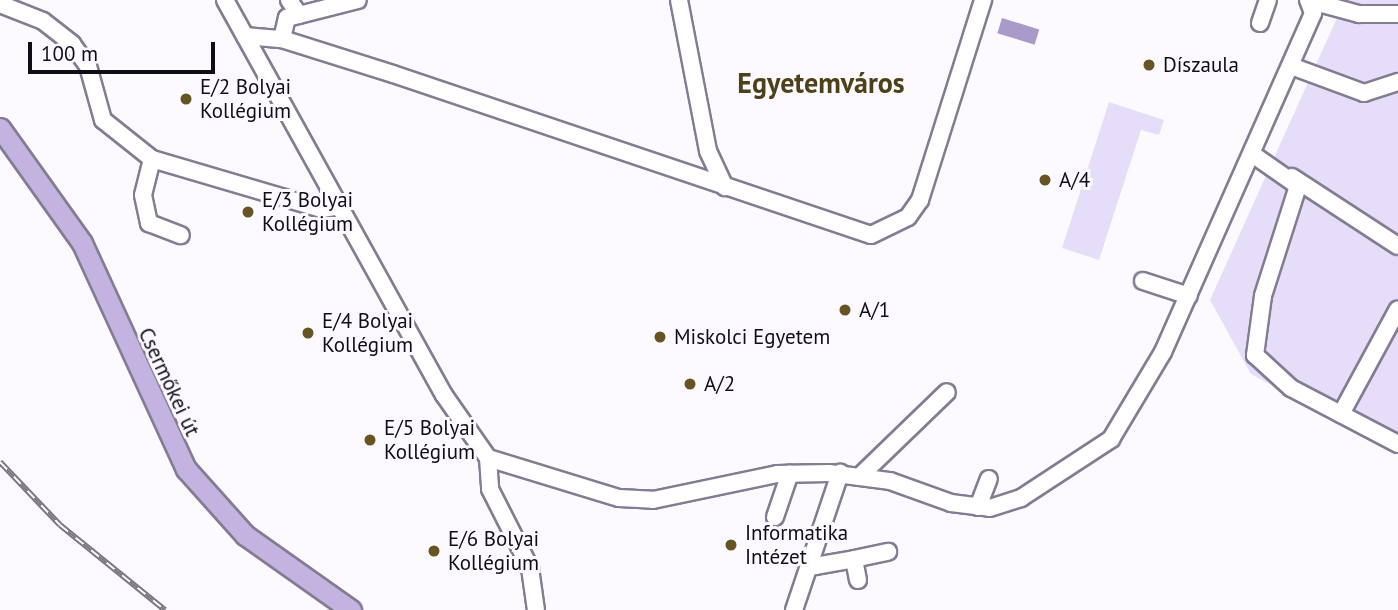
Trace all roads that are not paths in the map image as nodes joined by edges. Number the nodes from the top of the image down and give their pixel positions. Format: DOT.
graph roads {
  1 [pos="225,0"];
  2 [pos="289,0"];
  3 [pos="358,0"];
  4 [pos="679,0"];
  5 [pos="983,0"];
  6 [pos="1268,0"];
  7 [pos="1310,1"];
  8 [pos="0,4"];
  9 [pos="1398,14"];
  10 [pos="299,15"];
  11 [pos="1260,23"];
  12 [pos="245,36"];
  13 [pos="282,39"];
  14 [pos="1291,66"];
  15 [pos="1398,82"];
  16 [pos="0,128"];
  17 [pos="1255,156"];
  18 [pos="152,159"];
  19 [pos="1292,177"];
  20 [pos="725,187"];
  21 [pos="342,206"];
  22 [pos="181,235"];
  23 [pos="1398,246"];
  24 [pos="1143,281"];
  25 [pos="1189,296"];
  26 [pos="1398,309"];
  27 [pos="947,391"];
  28 [pos="1341,414"];
  29 [pos="1398,444"];
  30 [pos="488,457"];
  31 [pos="790,473"];
  32 [pos="840,473"];
  33 [pos="859,477"];
  34 [pos="989,480"];
  35 [pos="978,507"];
  36 [pos="775,517"];
  37 [pos="888,552"];
  38 [pos="808,558"];
  39 [pos="853,559"];
  40 [pos="858,580"];
  41 [pos="351,610"];
  42 [pos="536,610"];
  43 [pos="794,610"];
  1 -- 12 [label="street"];
  2 -- 10 [label="street"];
  3 -- 10 [label="street"];
  4 -- 20 [label="street"];
  5 -- 20 [label="street"];
  6 -- 11 [label="street"];
  7 -- 9 [label="street"];
  7 -- 14 [label="street"];
  8 -- 18 [label="street"];
  10 -- 13 [label="street"];
  12 -- 13 [label="street"];
  12 -- 21 [label="street"];
  13 -- 20 [label="street"];
  14 -- 15 [label="street"];
  14 -- 17 [label="street"];
  16 -- 41 [label="main road, Csermőkei út"];
  17 -- 19 [label="street"];
  17 -- 25 [label="street"];
  18 -- 21 [label="street"];
  18 -- 22 [label="street"];
  19 -- 23 [label="street"];
  19 -- 28 [label="street"];
  21 -- 30 [label="street"];
  24 -- 25 [label="street"];
  25 -- 35 [label="street"];
  26 -- 28 [label="street"];
  27 -- 33 [label="street"];
  28 -- 29 [label="street"];
  30 -- 31 [label="street"];
  30 -- 42 [label="street"];
  31 -- 32 [label="street"];
  31 -- 36 [label="street"];
  32 -- 33 [label="street"];
  32 -- 38 [label="street"];
  33 -- 35 [label="street"];
  34 -- 35 [label="street"];
  37 -- 39 [label="street"];
  38 -- 39 [label="street"];
  38 -- 43 [label="street"];
  39 -- 40 [label="street"];
}
